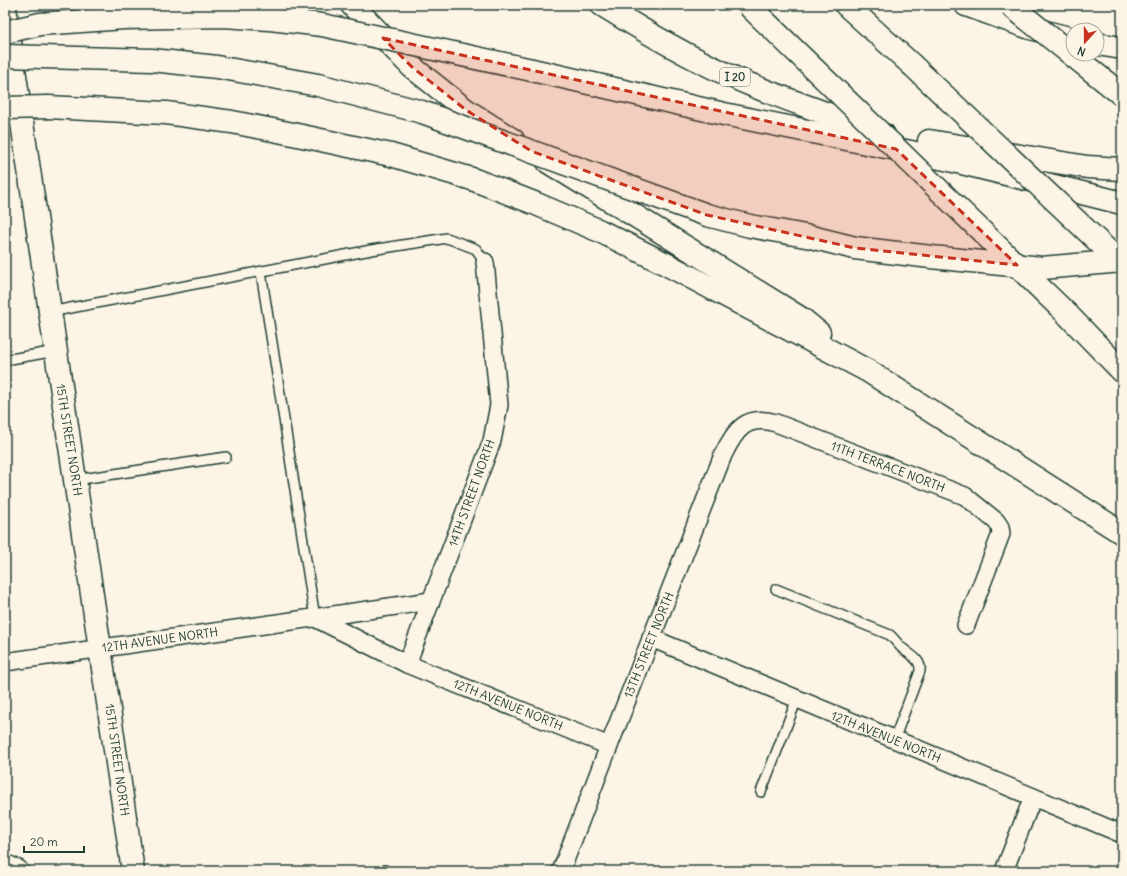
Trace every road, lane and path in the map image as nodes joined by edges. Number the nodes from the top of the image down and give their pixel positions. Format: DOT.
graph roads {
  1 [pos="352,5"];
  2 [pos="602,5"];
  3 [pos="748,5"];
  4 [pos="846,5"];
  5 [pos="966,5"];
  6 [pos="1010,5"];
  7 [pos="5,8"];
  8 [pos="5,32"];
  9 [pos="1065,37"];
  10 [pos="1105,45"];
  11 [pos="1122,48"];
  12 [pos="5,56"];
  13 [pos="1122,96"];
  14 [pos="5,108"];
  15 [pos="877,132"];
  16 [pos="950,160"];
  17 [pos="1122,169"];
  18 [pos="1122,203"];
  19 [pos="1122,261"];
  20 [pos="484,262"];
  21 [pos="1122,264"];
  22 [pos="261,272"];
  23 [pos="50,312"];
  24 [pos="56,351"];
  25 [pos="5,360"];
  26 [pos="1122,371"];
  27 [pos="868,372"];
  28 [pos="745,424"];
  29 [pos="226,457"];
  30 [pos="75,480"];
  31 [pos="1122,533"];
  32 [pos="776,589"];
  33 [pos="431,601"];
  34 [pos="314,618"];
  35 [pos="966,625"];
  36 [pos="651,638"];
  37 [pos="100,649"];
  38 [pos="5,662"];
  39 [pos="406,664"];
  40 [pos="797,699"];
  41 [pos="894,740"];
  42 [pos="609,746"];
  43 [pos="760,792"];
  44 [pos="1033,797"];
  45 [pos="1122,834"];
  46 [pos="5,866"];
  47 [pos="17,871"];
  48 [pos="133,871"];
  49 [pos="561,871"];
  50 [pos="1004,871"];
  1 -- 27 [label="main road"];
  2 -- 15 [label="main road, I 20"];
  3 -- 26 [label="main road, bridge"];
  4 -- 21 [label="main road, bridge"];
  5 -- 9 [label="main road"];
  6 -- 13 [label="main road, bridge"];
  7 -- 23 [label="main road, 15TH STREET NORTH"];
  8 -- 16 [label="main road, bridge"];
  10 -- 11 [label="main road"];
  12 -- 19 [label="main road, bridge"];
  14 -- 27 [label="main road, bridge"];
  15 -- 16 [label="main road, I 20"];
  15 -- 17 [label="main road"];
  16 -- 18 [label="main road, I 20"];
  20 -- 22 [label="lane"];
  20 -- 33 [label="street, 14TH STREET NORTH"];
  22 -- 23 [label="lane"];
  22 -- 34 [label="lane"];
  23 -- 24 [label="main road, 15TH STREET NORTH"];
  24 -- 25 [label="lane"];
  24 -- 30 [label="main road, 15TH STREET NORTH"];
  27 -- 31 [label="main road"];
  28 -- 35 [label="street, 11TH TERRACE NORTH"];
  28 -- 36 [label="street, 13TH STREET NORTH"];
  29 -- 30 [label="lane"];
  30 -- 37 [label="main road, 15TH STREET NORTH"];
  32 -- 41 [label="lane"];
  33 -- 34 [label="street, 12TH AVENUE NORTH"];
  33 -- 39 [label="street"];
  34 -- 37 [label="street, 12TH AVENUE NORTH"];
  34 -- 39 [label="street, 12TH AVENUE NORTH"];
  36 -- 40 [label="street, 12TH AVENUE NORTH"];
  36 -- 42 [label="street, 13TH STREET NORTH"];
  37 -- 38 [label="street, 12TH AVENUE NORTH"];
  37 -- 48 [label="main road, 15TH STREET NORTH"];
  39 -- 42 [label="street, 12TH AVENUE NORTH"];
  40 -- 41 [label="street, 12TH AVENUE NORTH"];
  40 -- 43 [label="lane"];
  41 -- 44 [label="street, 12TH AVENUE NORTH"];
  42 -- 49 [label="street, 13TH STREET NORTH"];
  44 -- 45 [label="street, 12TH AVENUE NORTH"];
  44 -- 50 [label="street"];
  46 -- 47 [label="main road"];
}
